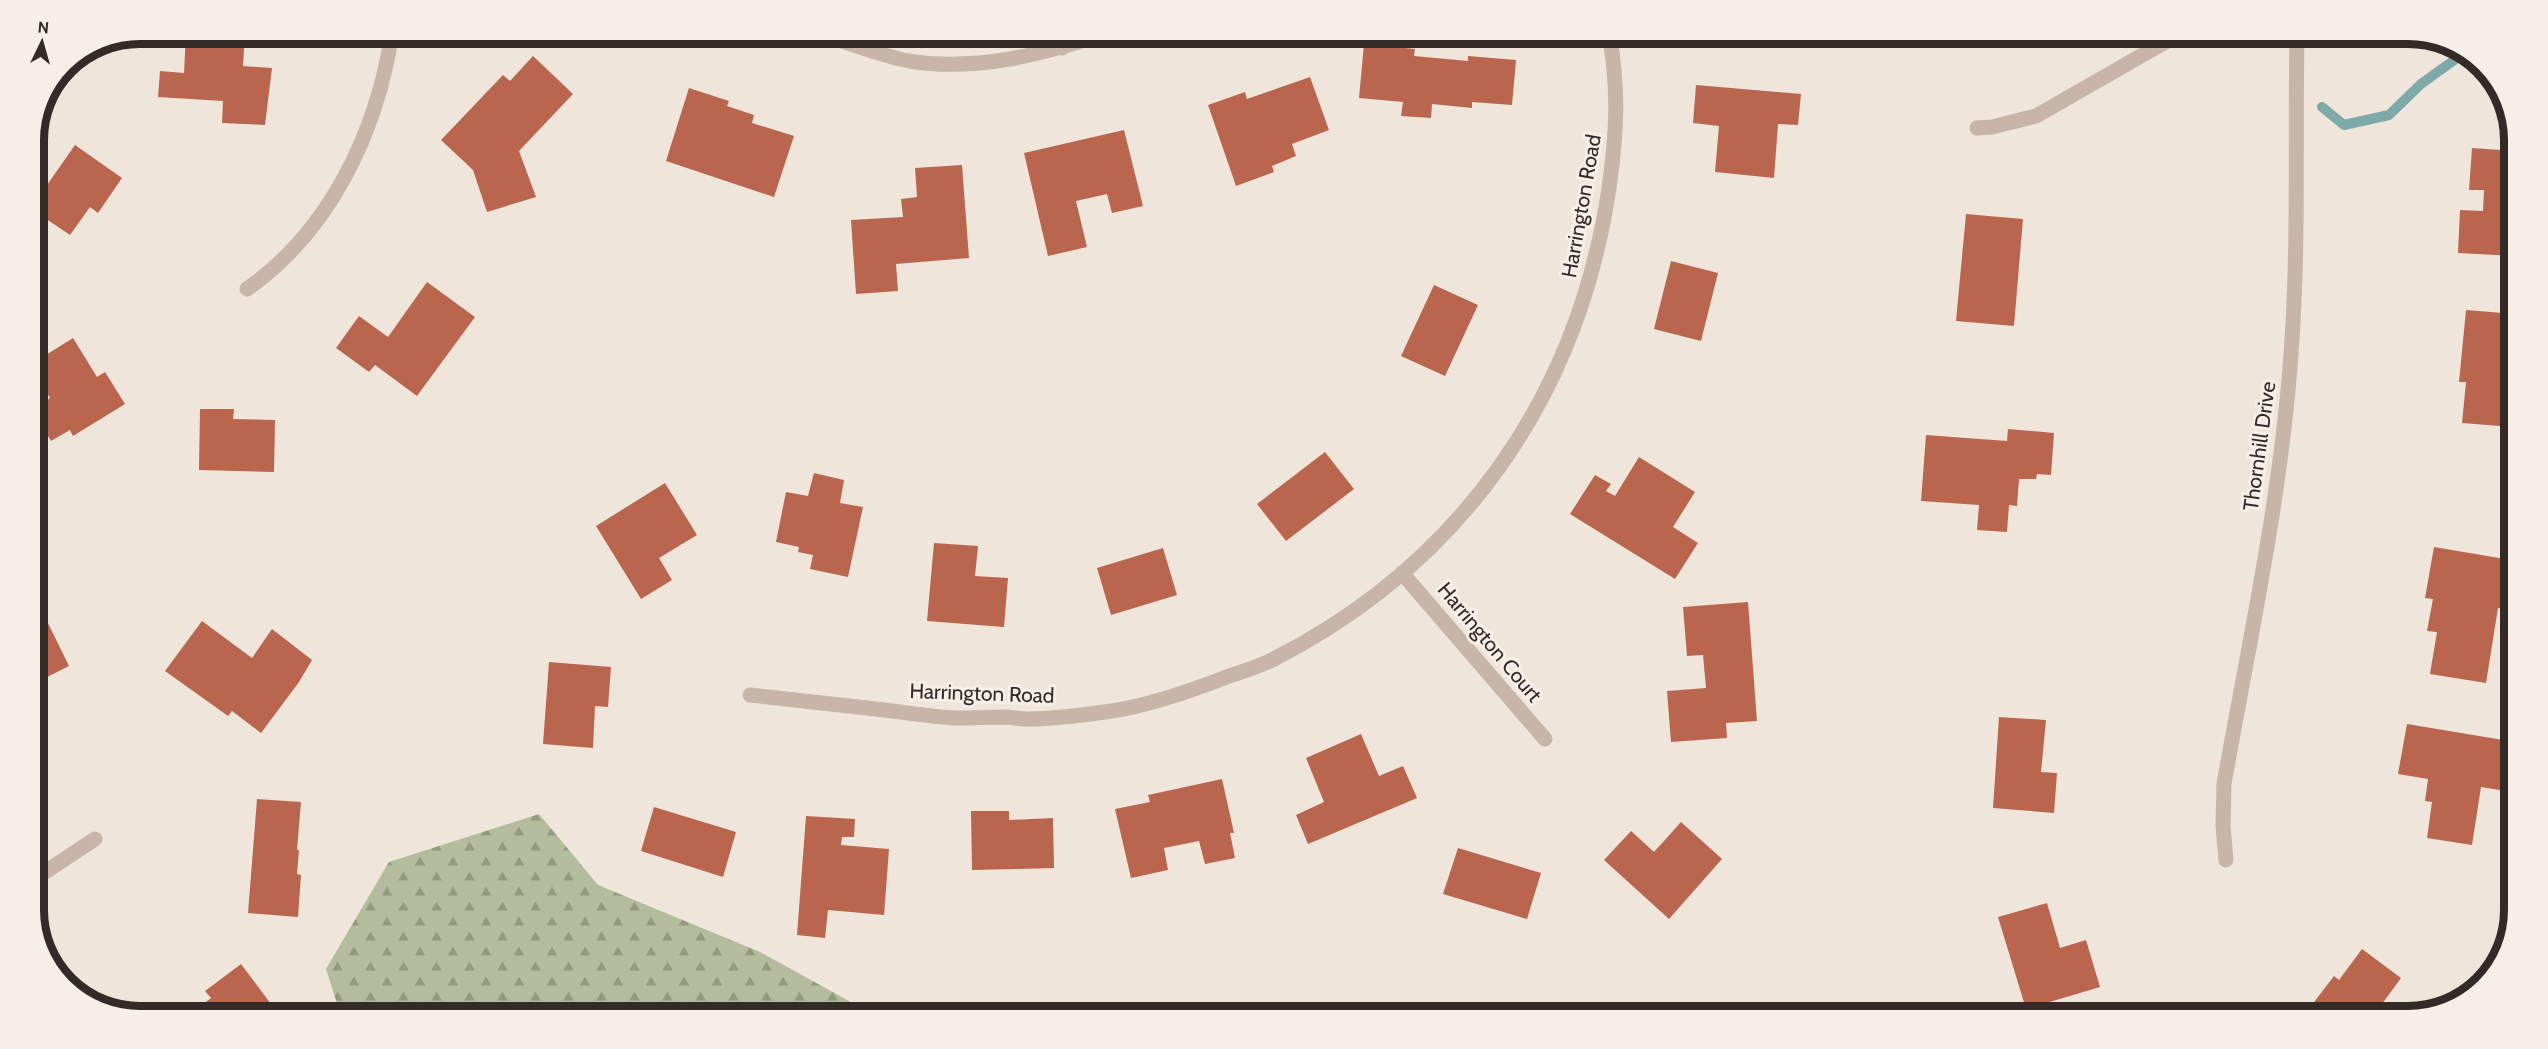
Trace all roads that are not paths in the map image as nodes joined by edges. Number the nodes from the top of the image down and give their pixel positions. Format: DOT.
graph roads {
  1 [pos="390,44"];
  2 [pos="854,44"];
  3 [pos="1050,44"];
  4 [pos="1610,44"];
  5 [pos="2162,44"];
  6 [pos="2297,44"];
  7 [pos="1977,128"];
  8 [pos="247,289"];
  9 [pos="1402,573"];
  10 [pos="750,695"];
  11 [pos="1545,739"];
  12 [pos="95,839"];
  13 [pos="2226,860"];
  14 [pos="44,873"];
  1 -- 8 [label="street"];
  2 -- 3 [label="street"];
  4 -- 9 [label="street, Harrington Road"];
  5 -- 7 [label="street"];
  6 -- 13 [label="street, Thornhill Drive"];
  9 -- 10 [label="street, Harrington Road"];
  9 -- 11 [label="street, Harrington Court"];
  12 -- 14 [label="street"];
}
